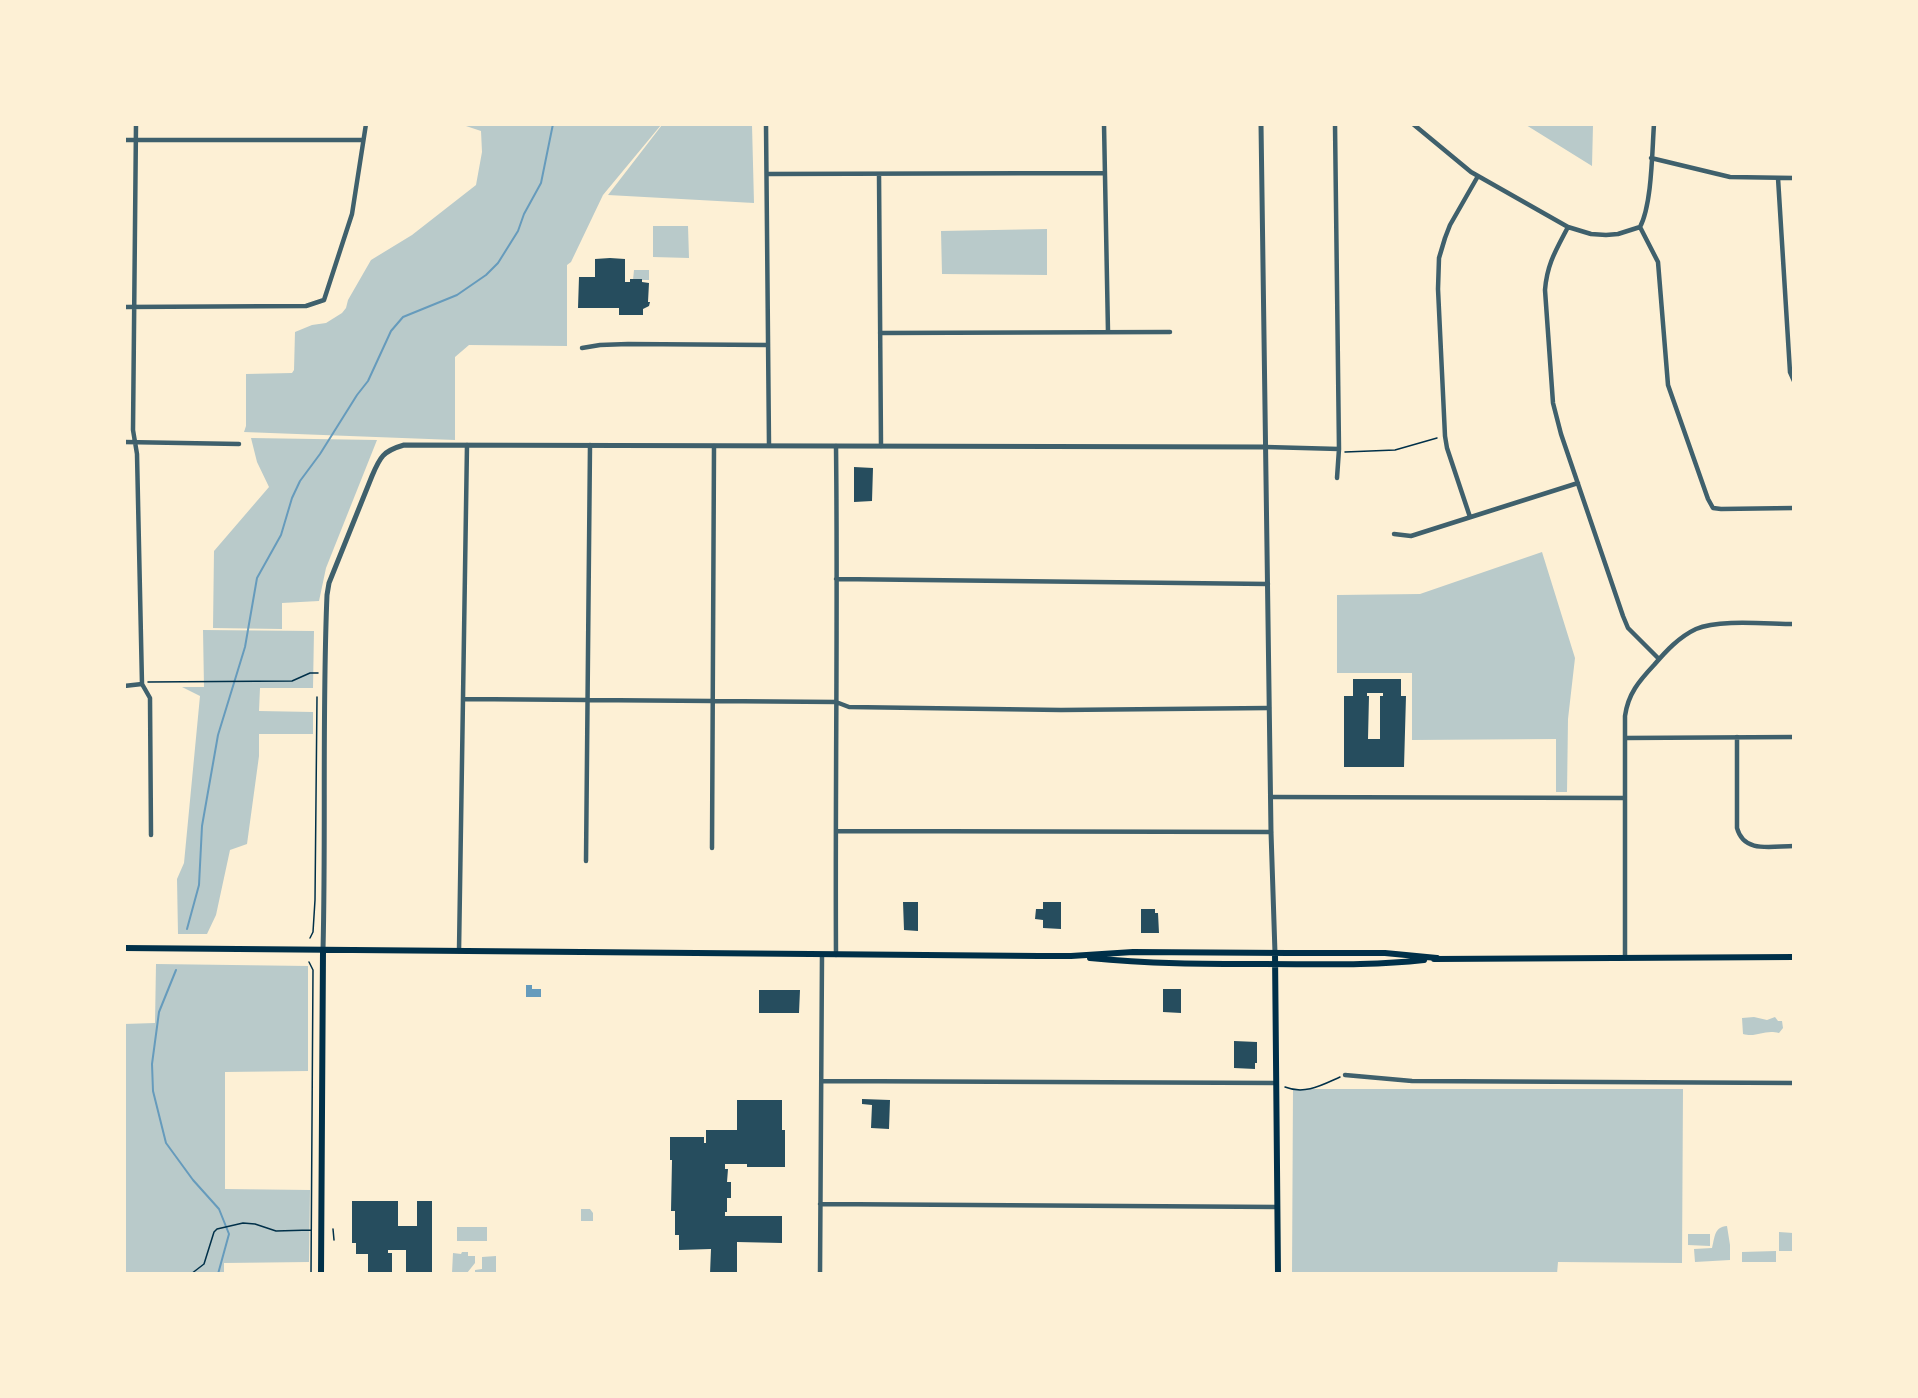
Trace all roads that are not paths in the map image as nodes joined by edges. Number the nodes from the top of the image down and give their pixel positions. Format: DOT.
graph roads {
  1 [pos="136,124"];
  2 [pos="366,124"];
  3 [pos="766,124"];
  4 [pos="1104,124"];
  5 [pos="1261,124"];
  6 [pos="1335,124"];
  7 [pos="1413,124"];
  8 [pos="1654,124"];
  9 [pos="124,140"];
  10 [pos="135,140"];
  11 [pos="363,140"];
  12 [pos="1651,158"];
  13 [pos="1104,173"];
  14 [pos="767,174"];
  15 [pos="879,174"];
  16 [pos="1478,176"];
  17 [pos="1778,178"];
  18 [pos="1794,178"];
  19 [pos="1568,227"];
  20 [pos="1640,227"];
  21 [pos="1784,282"];
  22 [pos="1794,282"];
  23 [pos="124,307"];
  24 [pos="135,308"];
  25 [pos="1108,332"];
  26 [pos="1170,332"];
  27 [pos="880,333"];
  28 [pos="767,345"];
  29 [pos="582,348"];
  30 [pos="1794,381"];
  31 [pos="124,442"];
  32 [pos="135,443"];
  33 [pos="239,444"];
  34 [pos="467,445"];
  35 [pos="590,445"];
  36 [pos="714,446"];
  37 [pos="769,446"];
  38 [pos="836,446"];
  39 [pos="881,446"];
  40 [pos="1266,447"];
  41 [pos="1339,449"];
  42 [pos="1337,478"];
  43 [pos="1578,483"];
  44 [pos="1794,508"];
  45 [pos="1470,517"];
  46 [pos="1394,534"];
  47 [pos="837,579"];
  48 [pos="1268,584"];
  49 [pos="1794,624"];
  50 [pos="1659,659"];
  51 [pos="142,684"];
  52 [pos="124,686"];
  53 [pos="462,699"];
  54 [pos="587,699"];
  55 [pos="713,700"];
  56 [pos="836,702"];
  57 [pos="1269,708"];
  58 [pos="1737,737"];
  59 [pos="1794,737"];
  60 [pos="1625,738"];
  61 [pos="1271,797"];
  62 [pos="1625,798"];
  63 [pos="837,831"];
  64 [pos="1271,832"];
  65 [pos="151,835"];
  66 [pos="1794,846"];
  67 [pos="712,848"];
  68 [pos="586,861"];
  69 [pos="124,948"];
  70 [pos="323,950"];
  71 [pos="459,951"];
  72 [pos="1275,953"];
  73 [pos="822,955"];
  74 [pos="836,955"];
  75 [pos="1071,956"];
  76 [pos="1625,957"];
  77 [pos="1794,957"];
  78 [pos="1437,958"];
  79 [pos="1276,964"];
  80 [pos="1345,1075"];
  81 [pos="822,1081"];
  82 [pos="1276,1083"];
  83 [pos="1794,1083"];
  84 [pos="820,1204"];
  85 [pos="1278,1207"];
  86 [pos="321,1274"];
  87 [pos="820,1274"];
  88 [pos="1278,1274"];
  1 -- 10 [label="street"];
  2 -- 11 [label="street"];
  3 -- 14 [label="street"];
  4 -- 13 [label="street"];
  5 -- 40 [label="street"];
  6 -- 41 [label="street"];
  7 -- 16 [label="street"];
  8 -- 12 [label="street"];
  9 -- 10 [label="street"];
  10 -- 11 [label="street"];
  10 -- 24 [label="street"];
  11 -- 24 [label="street"];
  12 -- 17 [label="street"];
  12 -- 20 [label="street"];
  13 -- 15 [label="street"];
  13 -- 25 [label="street"];
  14 -- 15 [label="street"];
  14 -- 28 [label="street"];
  15 -- 27 [label="street"];
  16 -- 19 [label="street"];
  16 -- 45 [label="street"];
  17 -- 18 [label="street"];
  17 -- 21 [label="street"];
  19 -- 20 [label="street"];
  19 -- 43 [label="street"];
  20 -- 44 [label="street"];
  21 -- 22 [label="street"];
  21 -- 30 [label="street"];
  23 -- 24 [label="street"];
  24 -- 32 [label="street"];
  25 -- 26 [label="street"];
  25 -- 27 [label="street"];
  27 -- 39 [label="street"];
  28 -- 29 [label="street"];
  28 -- 37 [label="street"];
  31 -- 32 [label="street"];
  32 -- 33 [label="street"];
  32 -- 51 [label="street"];
  34 -- 35 [label="street"];
  34 -- 53 [label="street"];
  34 -- 70 [label="street"];
  35 -- 36 [label="street"];
  35 -- 54 [label="street"];
  36 -- 37 [label="street"];
  36 -- 55 [label="street"];
  37 -- 38 [label="street"];
  38 -- 39 [label="street"];
  38 -- 47 [label="street"];
  39 -- 40 [label="street"];
  40 -- 41 [label="street"];
  40 -- 48 [label="street"];
  41 -- 42 [label="street"];
  43 -- 45 [label="street"];
  43 -- 50 [label="street"];
  45 -- 46 [label="street"];
  47 -- 48 [label="street"];
  47 -- 56 [label="street"];
  48 -- 57 [label="street"];
  49 -- 50 [label="street"];
  50 -- 60 [label="street"];
  51 -- 52 [label="street"];
  51 -- 65 [label="street"];
  53 -- 54 [label="street"];
  53 -- 71 [label="street"];
  54 -- 55 [label="street"];
  54 -- 68 [label="street"];
  55 -- 56 [label="street"];
  55 -- 67 [label="street"];
  56 -- 57 [label="street"];
  56 -- 63 [label="street"];
  57 -- 61 [label="street"];
  58 -- 59 [label="street"];
  58 -- 60 [label="street"];
  58 -- 66 [label="street"];
  60 -- 62 [label="street"];
  61 -- 62 [label="street"];
  61 -- 64 [label="street"];
  62 -- 76 [label="street"];
  63 -- 64 [label="street"];
  63 -- 74 [label="street"];
  64 -- 72 [label="street"];
  69 -- 70 [label="main road"];
  70 -- 71 [label="main road"];
  70 -- 86 [label="main road"];
  71 -- 73 [label="main road"];
  72 -- 75 [label="main road"];
  72 -- 78 [label="main road"];
  72 -- 79 [label="main road"];
  73 -- 74 [label="main road"];
  73 -- 81 [label="street"];
  74 -- 75 [label="main road"];
  75 -- 79 [label="main road"];
  76 -- 77 [label="main road"];
  76 -- 78 [label="main road"];
  78 -- 79 [label="main road"];
  79 -- 82 [label="main road"];
  80 -- 83 [label="street"];
  81 -- 82 [label="street"];
  81 -- 84 [label="street"];
  82 -- 85 [label="main road"];
  84 -- 85 [label="street"];
  84 -- 87 [label="street"];
  85 -- 88 [label="main road"];
}
